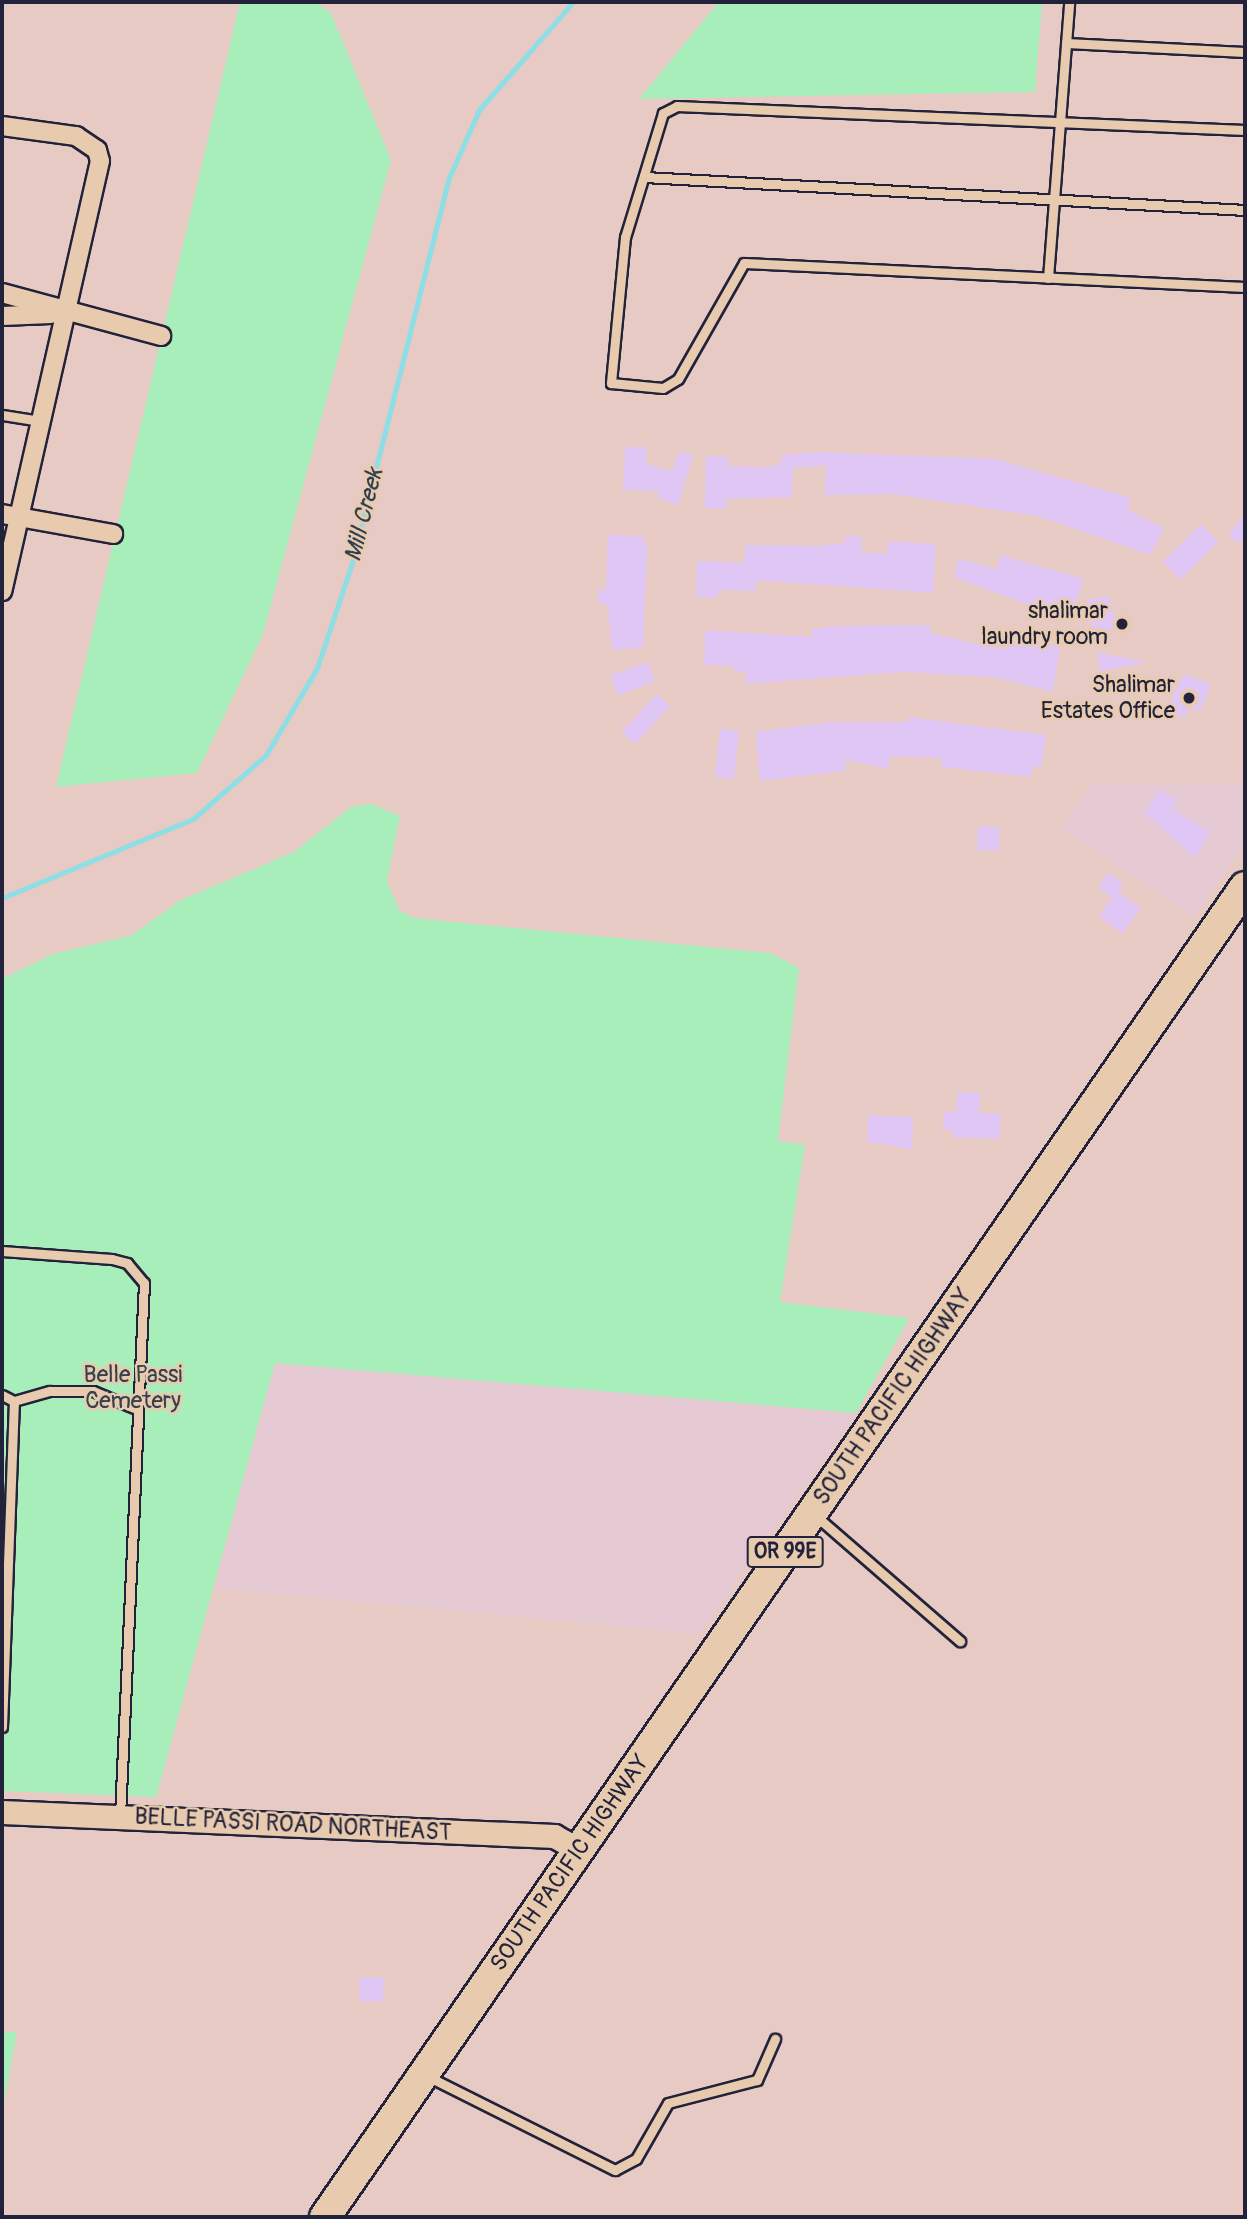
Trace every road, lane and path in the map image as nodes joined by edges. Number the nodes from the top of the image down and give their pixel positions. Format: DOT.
graph roads {
  1 [pos="1069,2"];
  2 [pos="1066,43"];
  3 [pos="1245,52"];
  4 [pos="1060,122"];
  5 [pos="2,126"];
  6 [pos="1245,130"];
  7 [pos="644,177"];
  8 [pos="1054,200"];
  9 [pos="1245,210"];
  10 [pos="1048,278"];
  11 [pos="1245,287"];
  12 [pos="2,293"];
  13 [pos="65,314"];
  14 [pos="2,316"];
  15 [pos="161,336"];
  16 [pos="2,415"];
  17 [pos="41,421"];
  18 [pos="11,514"];
  19 [pos="113,534"];
  20 [pos="2,591"];
  21 [pos="1245,887"];
  22 [pos="2,1251"];
  23 [pos="2,1395"];
  24 [pos="14,1401"];
  25 [pos="134,1408"];
  26 [pos="812,1513"];
  27 [pos="960,1641"];
  28 [pos="2,1727"];
  29 [pos="2,1812"];
  30 [pos="120,1817"];
  31 [pos="579,1850"];
  32 [pos="775,2039"];
  33 [pos="424,2074"];
  34 [pos="325,2217"];
  1 -- 2 [label="lane"];
  2 -- 3 [label="lane"];
  2 -- 4 [label="lane"];
  4 -- 6 [label="lane"];
  4 -- 7 [label="lane"];
  4 -- 8 [label="lane"];
  5 -- 13 [label="street"];
  7 -- 8 [label="lane"];
  7 -- 10 [label="lane"];
  8 -- 9 [label="lane"];
  8 -- 10 [label="lane"];
  10 -- 11 [label="lane"];
  12 -- 13 [label="street"];
  13 -- 14 [label="street"];
  13 -- 15 [label="street"];
  13 -- 17 [label="street"];
  16 -- 17 [label="lane"];
  17 -- 18 [label="street"];
  18 -- 19 [label="street"];
  18 -- 20 [label="street"];
  21 -- 26 [label="main road, SOUTH PACIFIC HIGHWAY / OR 99E"];
  22 -- 25 [label="lane"];
  23 -- 24 [label="lane"];
  24 -- 25 [label="lane"];
  24 -- 28 [label="lane"];
  25 -- 30 [label="lane"];
  26 -- 27 [label="lane"];
  26 -- 31 [label="main road, SOUTH PACIFIC HIGHWAY / OR 99E"];
  29 -- 30 [label="street, BELLE PASSI ROAD NORTHEAST"];
  30 -- 31 [label="street, BELLE PASSI ROAD NORTHEAST"];
  31 -- 33 [label="main road, SOUTH PACIFIC HIGHWAY / OR 99E"];
  32 -- 33 [label="lane"];
  33 -- 34 [label="main road, SOUTH PACIFIC HIGHWAY / OR 99E"];
}
